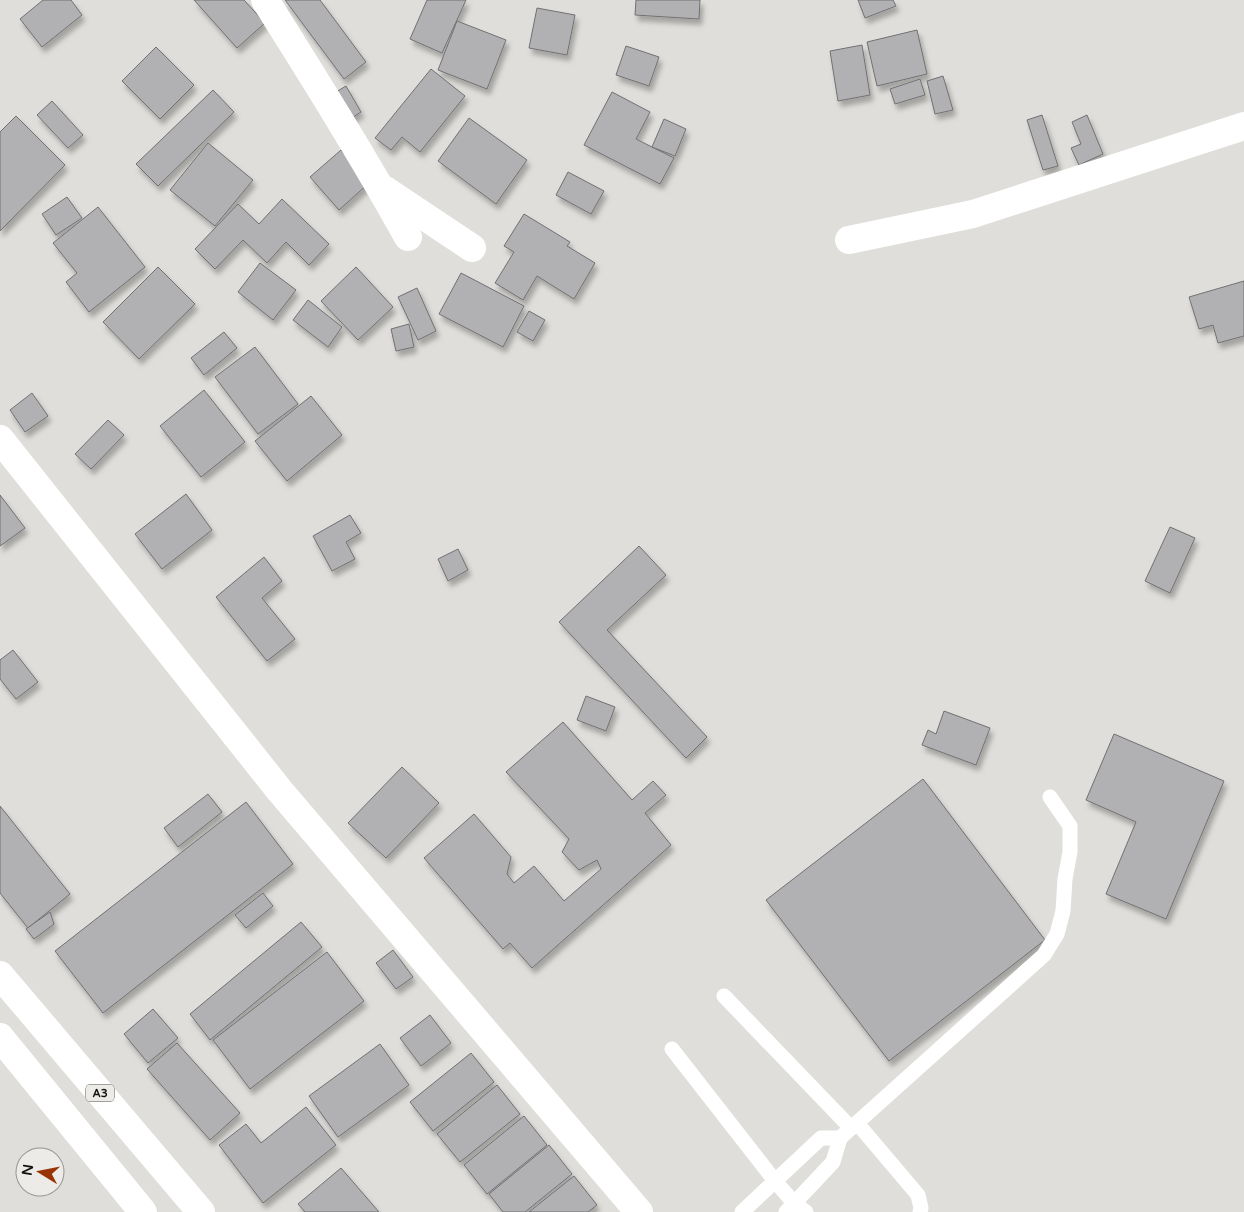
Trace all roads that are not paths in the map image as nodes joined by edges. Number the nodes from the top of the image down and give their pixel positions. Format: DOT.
graph roads {
  1 [pos="265,0"];
  2 [pos="1244,126"];
  3 [pos="380,187"];
  4 [pos="408,237"];
  5 [pos="849,240"];
  6 [pos="472,248"];
  7 [pos="0,439"];
  8 [pos="1050,798"];
  9 [pos="0,975"];
  10 [pos="724,996"];
  11 [pos="0,1037"];
  12 [pos="672,1049"];
  13 [pos="849,1130"];
  14 [pos="775,1181"];
  15 [pos="795,1209"];
  16 [pos="143,1212"];
  17 [pos="201,1212"];
  18 [pos="638,1212"];
  19 [pos="742,1212"];
  20 [pos="920,1212"];
  1 -- 3 [label="main road"];
  2 -- 5 [label="main road"];
  3 -- 4 [label="main road"];
  3 -- 6 [label="main road"];
  7 -- 18 [label="main road"];
  8 -- 13 [label="lane"];
  9 -- 17 [label="main road, A3"];
  10 -- 13 [label="lane"];
  11 -- 16 [label="main road"];
  12 -- 14 [label="lane"];
  13 -- 14 [label="lane"];
  13 -- 15 [label="lane"];
  13 -- 20 [label="lane"];
  14 -- 15 [label="lane"];
  14 -- 19 [label="lane"];
}
